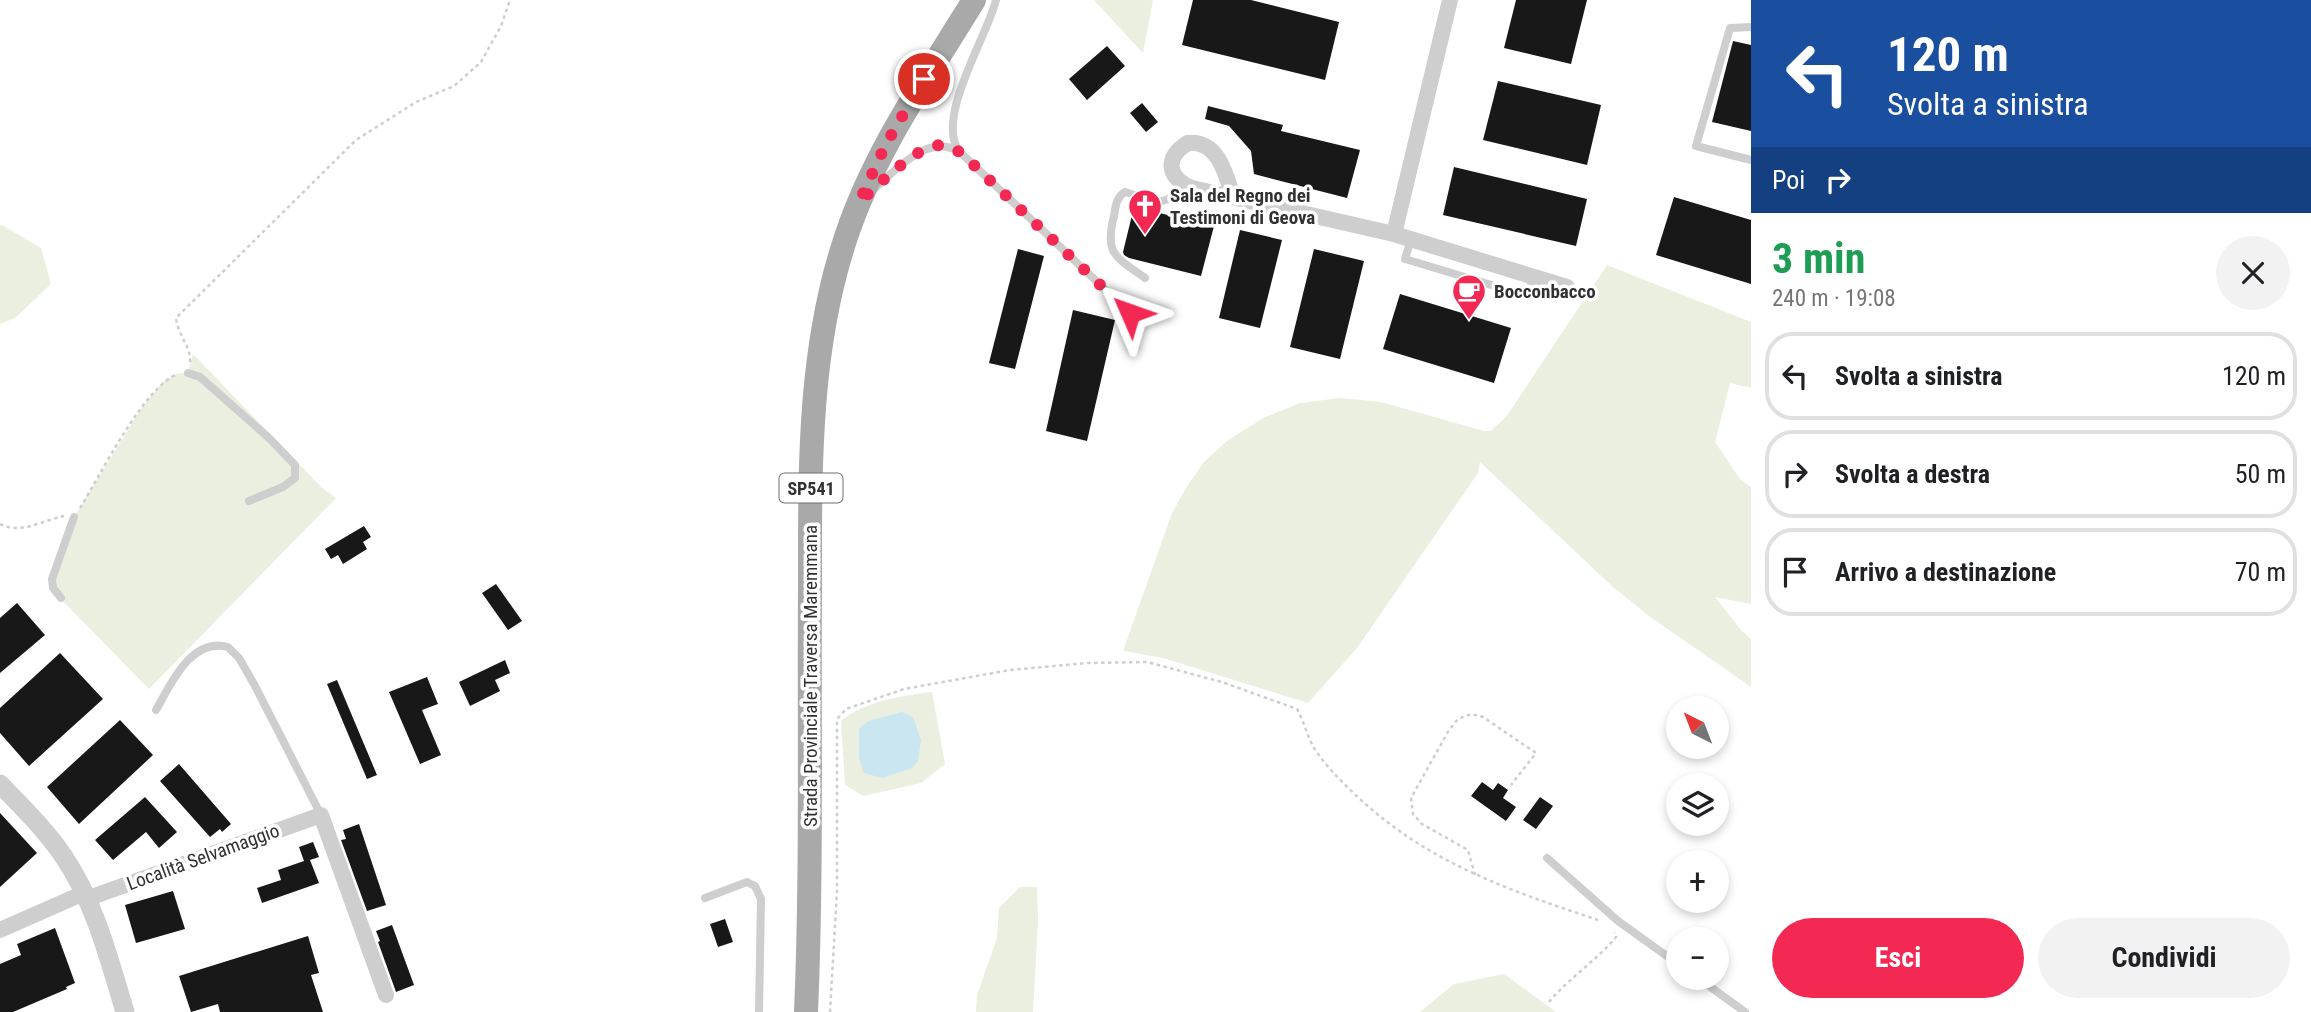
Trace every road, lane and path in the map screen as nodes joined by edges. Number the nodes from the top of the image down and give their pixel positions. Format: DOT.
graph roads {
  1 [pos="510,0"];
  2 [pos="974,0"];
  3 [pos="996,0"];
  4 [pos="1450,0"];
  5 [pos="1751,27"];
  6 [pos="961,153"];
  7 [pos="1751,160"];
  8 [pos="1184,185"];
  9 [pos="1233,197"];
  10 [pos="859,202"];
  11 [pos="1394,234"];
  12 [pos="1145,278"];
  13 [pos="1567,287"];
  14 [pos="1130,313"];
  15 [pos="188,373"];
  16 [pos="249,501"];
  17 [pos="74,517"];
  18 [pos="0,524"];
  19 [pos="61,598"];
  20 [pos="156,710"];
  21 [pos="0,784"];
  22 [pos="1511,785"];
  23 [pos="321,815"];
  24 [pos="1547,858"];
  25 [pos="1475,875"];
  26 [pos="85,896"];
  27 [pos="705,898"];
  28 [pos="1615,921"];
  29 [pos="0,930"];
  30 [pos="1666,956"];
  31 [pos="1715,990"];
  32 [pos="386,995"];
  33 [pos="1549,1002"];
  34 [pos="125,1012"];
  35 [pos="759,1012"];
  36 [pos="806,1012"];
  37 [pos="830,1012"];
  38 [pos="1745,1012"];
  1 -- 15 [label="path"];
  2 -- 10 [label="main road, Strada Provinciale Traversa Maremmana / SP541"];
  3 -- 6 [label="lane"];
  4 -- 11 [label="street"];
  5 -- 7 [label="lane"];
  6 -- 10 [label="lane"];
  6 -- 14 [label="lane"];
  8 -- 9 [label="street"];
  8 -- 9 [label="street"];
  8 -- 12 [label="lane"];
  9 -- 11 [label="street"];
  10 -- 36 [label="main road, Strada Provinciale Traversa Maremmana / SP541"];
  11 -- 13 [label="street"];
  15 -- 16 [label="lane"];
  15 -- 17 [label="path"];
  17 -- 18 [label="path"];
  17 -- 19 [label="lane"];
  20 -- 23 [label="lane"];
  21 -- 26 [label="street"];
  22 -- 25 [label="path"];
  23 -- 26 [label="street, Località Selvamaggio"];
  23 -- 32 [label="street"];
  24 -- 28 [label="lane"];
  25 -- 28 [label="path"];
  25 -- 37 [label="path"];
  26 -- 29 [label="street, Località Selvamaggio"];
  26 -- 34 [label="street"];
  27 -- 35 [label="lane"];
  28 -- 30 [label="lane"];
  28 -- 33 [label="path"];
  31 -- 38 [label="lane"];
}
